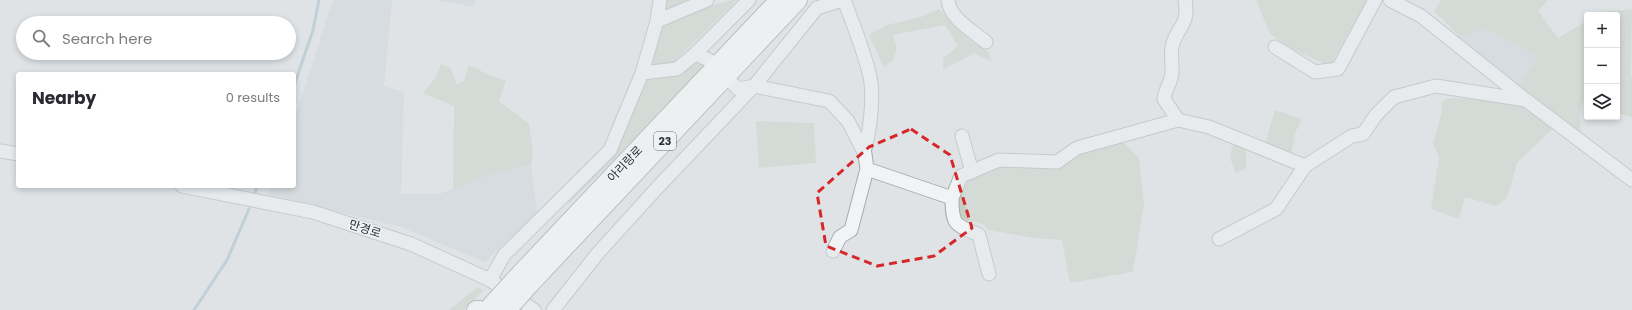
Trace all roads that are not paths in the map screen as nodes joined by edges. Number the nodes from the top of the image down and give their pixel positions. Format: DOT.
graph roads {
  1 [pos="660,0"];
  2 [pos="707,0"];
  3 [pos="749,0"];
  4 [pos="779,0"];
  5 [pos="798,0"];
  6 [pos="843,0"];
  7 [pos="948,0"];
  8 [pos="1185,0"];
  9 [pos="1375,0"];
  10 [pos="1390,0"];
  11 [pos="1407,3"];
  12 [pos="657,21"];
  13 [pos="986,42"];
  14 [pos="1275,47"];
  15 [pos="695,54"];
  16 [pos="709,60"];
  17 [pos="642,73"];
  18 [pos="732,83"];
  19 [pos="754,86"];
  20 [pos="1526,100"];
  21 [pos="1178,120"];
  22 [pos="962,136"];
  23 [pos="0,151"];
  24 [pos="864,152"];
  25 [pos="16,154"];
  26 [pos="1305,166"];
  27 [pos="867,169"];
  28 [pos="972,172"];
  29 [pos="1632,180"];
  30 [pos="192,188"];
  31 [pos="952,198"];
  32 [pos="1219,239"];
  33 [pos="833,250"];
  34 [pos="989,274"];
  35 [pos="526,278"];
  36 [pos="490,280"];
  37 [pos="483,309"];
  38 [pos="507,310"];
  39 [pos="534,310"];
  40 [pos="553,310"];
  1 -- 12 [label="street"];
  2 -- 12 [label="street"];
  3 -- 15 [label="street"];
  4 -- 35 [label="highway, 아리랑로 / 23"];
  5 -- 35 [label="highway, 아리랑로 / 23"];
  6 -- 19 [label="street"];
  6 -- 24 [label="street"];
  7 -- 13 [label="street"];
  8 -- 21 [label="street"];
  9 -- 14 [label="street"];
  10 -- 11 [label="street"];
  11 -- 20 [label="street"];
  12 -- 17 [label="street"];
  15 -- 16 [label="street"];
  15 -- 17 [label="street"];
  17 -- 36 [label="street"];
  18 -- 19 [label="street"];
  19 -- 24 [label="street"];
  19 -- 40 [label="street"];
  20 -- 26 [label="street"];
  20 -- 29 [label="street"];
  21 -- 26 [label="street"];
  21 -- 28 [label="street"];
  22 -- 28 [label="street"];
  23 -- 25 [label="street"];
  24 -- 27 [label="street"];
  26 -- 32 [label="street"];
  27 -- 31 [label="street"];
  27 -- 33 [label="street"];
  28 -- 31 [label="street"];
  30 -- 36 [label="street, 만경로"];
  31 -- 34 [label="street"];
  35 -- 37 [label="highway, 아리랑로 / 23, bridge"];
  35 -- 38 [label="highway, 아리랑로 / 23, bridge"];
  36 -- 39 [label="street, 만경로"];
}
